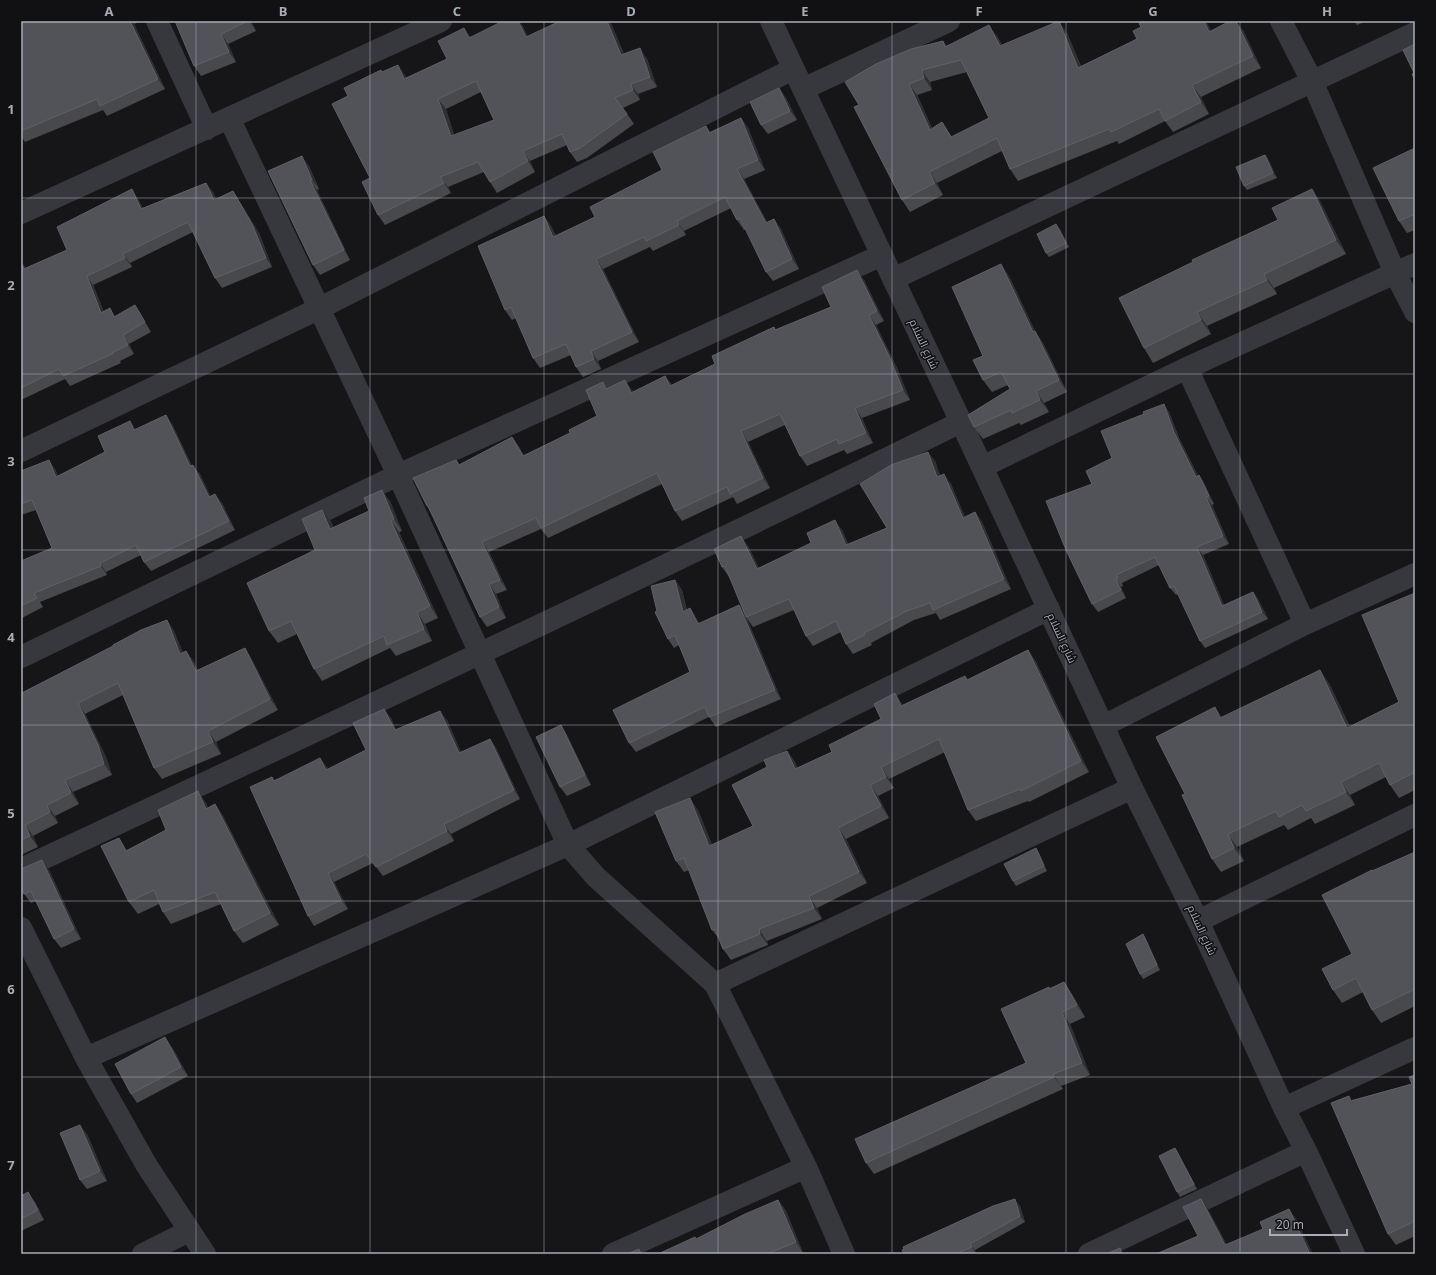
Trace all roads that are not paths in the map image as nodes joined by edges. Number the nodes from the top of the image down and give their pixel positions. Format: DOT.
graph roads {
  1 [pos="157,21"];
  2 [pos="441,21"];
  3 [pos="771,21"];
  4 [pos="949,21"];
  5 [pos="1281,21"];
  6 [pos="1415,33"];
  7 [pos="793,69"];
  8 [pos="1312,81"];
  9 [pos="803,89"];
  10 [pos="229,118"];
  11 [pos="206,129"];
  12 [pos="21,213"];
  13 [pos="882,255"];
  14 [pos="1415,264"];
  15 [pos="1395,273"];
  16 [pos="893,279"];
  17 [pos="318,309"];
  18 [pos="1415,312"];
  19 [pos="1187,368"];
  20 [pos="961,422"];
  21 [pos="21,451"];
  22 [pos="982,467"];
  23 [pos="398,475"];
  24 [pos="1415,574"];
  25 [pos="1049,609"];
  26 [pos="1305,624"];
  27 [pos="480,653"];
  28 [pos="21,657"];
  29 [pos="1103,726"];
  30 [pos="1132,788"];
  31 [pos="1415,815"];
  32 [pos="568,845"];
  33 [pos="21,869"];
  34 [pos="1198,921"];
  35 [pos="21,928"];
  36 [pos="715,984"];
  37 [pos="1415,1048"];
  38 [pos="86,1058"];
  39 [pos="1284,1108"];
  40 [pos="1306,1151"];
  41 [pos="806,1168"];
  42 [pos="189,1231"];
  43 [pos="143,1254"];
  44 [pos="205,1254"];
  45 [pos="613,1254"];
  46 [pos="844,1254"];
  47 [pos="1089,1254"];
  48 [pos="1354,1254"];
  1 -- 11 [label="street"];
  2 -- 10 [label="street"];
  3 -- 7 [label="street, شارع السلام"];
  4 -- 9 [label="street"];
  5 -- 8 [label="street"];
  6 -- 8 [label="street"];
  7 -- 9 [label="street, شارع السلام"];
  7 -- 17 [label="street"];
  8 -- 15 [label="street"];
  8 -- 16 [label="street"];
  9 -- 13 [label="street, شارع السلام"];
  10 -- 11 [label="street"];
  10 -- 17 [label="street"];
  11 -- 12 [label="street"];
  13 -- 16 [label="street, شارع السلام"];
  13 -- 23 [label="street"];
  14 -- 15 [label="street"];
  15 -- 18 [label="street"];
  15 -- 19 [label="street"];
  16 -- 20 [label="street, شارع السلام"];
  17 -- 21 [label="street"];
  17 -- 23 [label="street"];
  19 -- 22 [label="street"];
  19 -- 26 [label="street"];
  20 -- 22 [label="street, شارع السلام"];
  20 -- 27 [label="street"];
  22 -- 25 [label="street, شارع السلام"];
  23 -- 27 [label="street"];
  23 -- 28 [label="street"];
  24 -- 26 [label="street"];
  25 -- 29 [label="street, شارع السلام"];
  25 -- 32 [label="street"];
  26 -- 29 [label="street"];
  27 -- 32 [label="street"];
  27 -- 33 [label="street"];
  29 -- 30 [label="street, شارع السلام"];
  30 -- 34 [label="street, شارع السلام"];
  30 -- 36 [label="street"];
  31 -- 34 [label="street"];
  32 -- 36 [label="street"];
  32 -- 38 [label="street"];
  34 -- 39 [label="street, شارع السلام"];
  35 -- 38 [label="street"];
  36 -- 41 [label="street"];
  37 -- 39 [label="street"];
  38 -- 42 [label="street"];
  39 -- 40 [label="street, شارع السلام"];
  40 -- 47 [label="street"];
  40 -- 48 [label="street, شارع السلام"];
  41 -- 45 [label="street"];
  41 -- 46 [label="street"];
  42 -- 43 [label="street"];
  42 -- 44 [label="street"];
}
